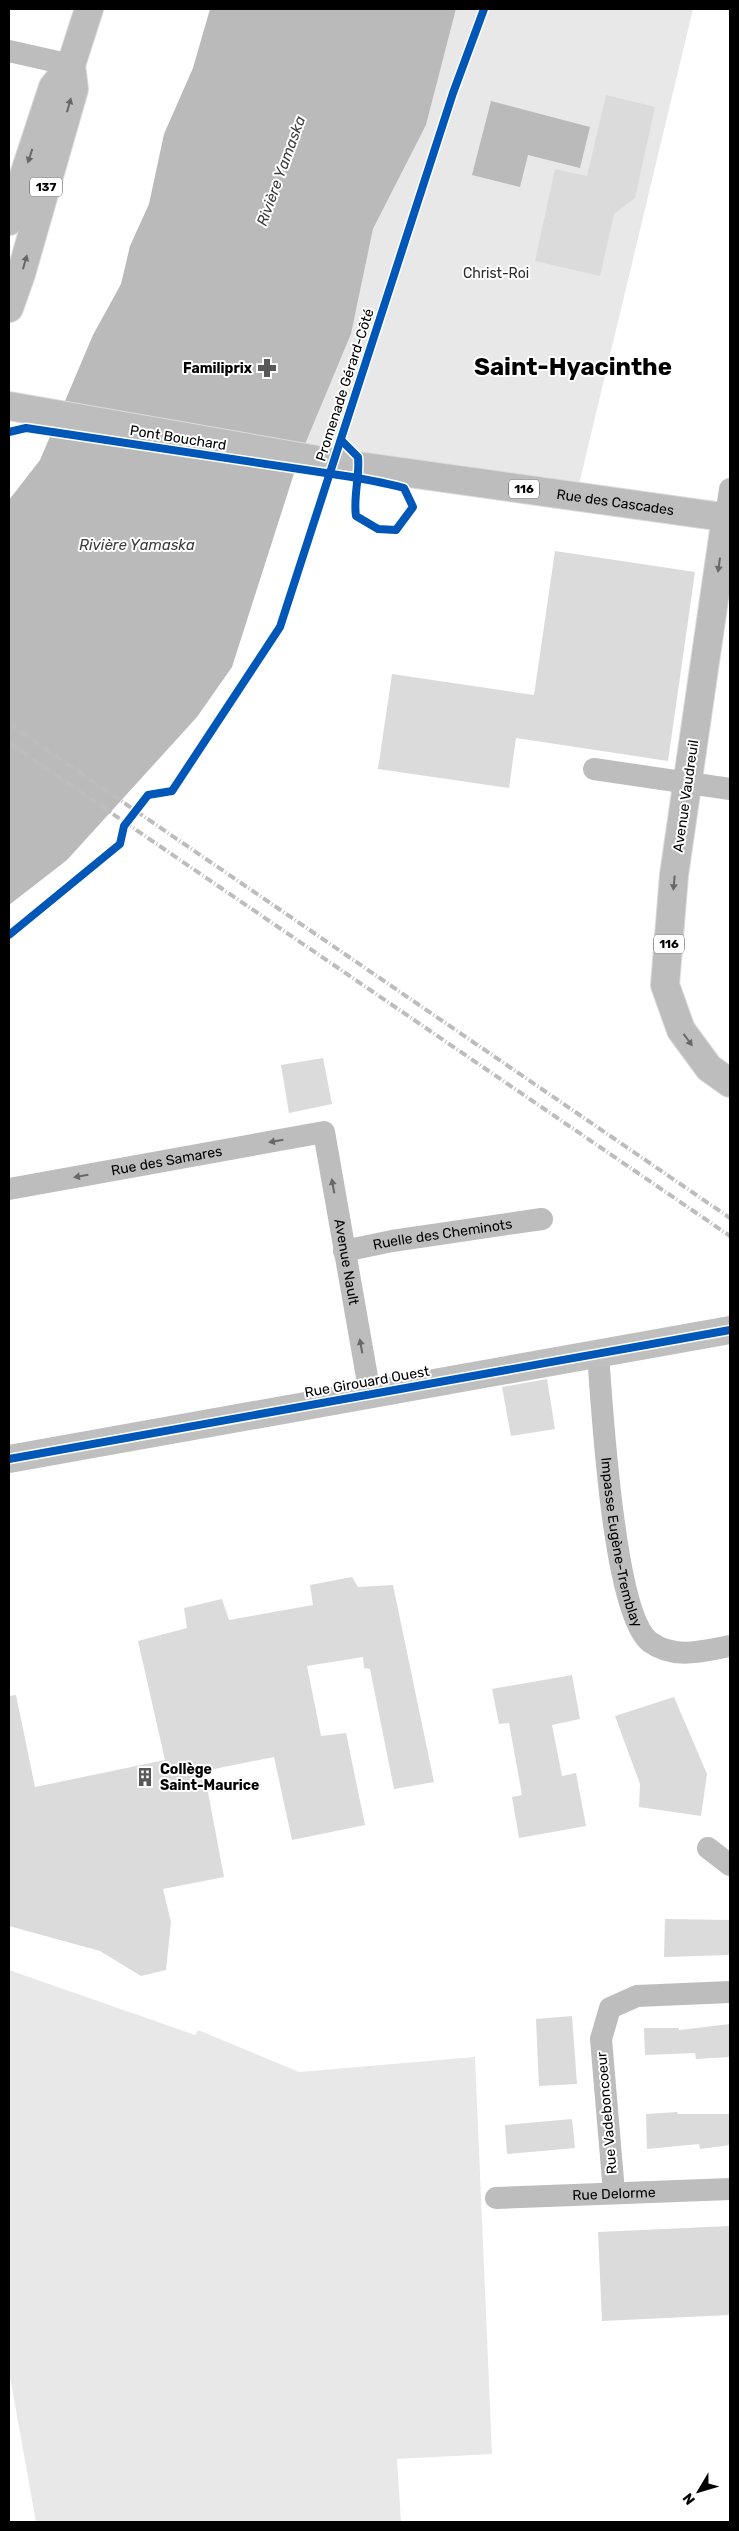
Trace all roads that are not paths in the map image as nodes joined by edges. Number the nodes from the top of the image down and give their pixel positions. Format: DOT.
graph roads {
  1 [pos="89,9"];
  2 [pos="9,51"];
  3 [pos="71,65"];
  4 [pos="9,221"];
  5 [pos="9,308"];
  6 [pos="19,408"];
  7 [pos="323,461"];
  8 [pos="730,489"];
  9 [pos="728,517"];
  10 [pos="594,769"];
  11 [pos="688,782"];
  12 [pos="730,789"];
  13 [pos="730,1083"];
  14 [pos="324,1132"];
  15 [pos="9,1189"];
  16 [pos="542,1219"];
  17 [pos="344,1251"];
  18 [pos="730,1330"];
  19 [pos="598,1354"];
  20 [pos="370,1394"];
  21 [pos="9,1459"];
  22 [pos="730,1646"];
  23 [pos="708,1848"];
  24 [pos="730,1865"];
  25 [pos="730,1992"];
  26 [pos="730,2188"];
  27 [pos="614,2192"];
  28 [pos="496,2198"];
  1 -- 3 [label="main road, 137"];
  2 -- 3 [label="street"];
  3 -- 4 [label="main road, 137, one-way"];
  5 -- 3 [label="main road, 137, one-way"];
  6 -- 7 [label="main road, Pont Bouchard / 116"];
  7 -- 9 [label="main road, Rue des Cascades / 116"];
  8 -- 9 [label="street, Avenue Vaudreuil"];
  9 -- 11 [label="main road, Avenue Vaudreuil / 116, one-way"];
  10 -- 11 [label="street"];
  11 -- 12 [label="street"];
  11 -- 13 [label="main road, Avenue Vaudreuil / 116, one-way"];
  14 -- 15 [label="street, Rue des Samares, one-way"];
  17 -- 14 [label="street, Avenue Nault, one-way"];
  16 -- 17 [label="street, Ruelle des Cheminots"];
  20 -- 17 [label="street, Avenue Nault, one-way"];
  18 -- 19 [label="street, Rue Girouard Ouest"];
  19 -- 20 [label="street, Rue Girouard Ouest"];
  19 -- 22 [label="street, Impasse Eugène-Tremblay"];
  20 -- 21 [label="street, Rue Girouard Ouest"];
  23 -- 24 [label="street"];
  25 -- 27 [label="street, Rue Vadeboncoeur"];
  26 -- 27 [label="street, Rue Delorme"];
  27 -- 28 [label="street, Rue Delorme"];
}
